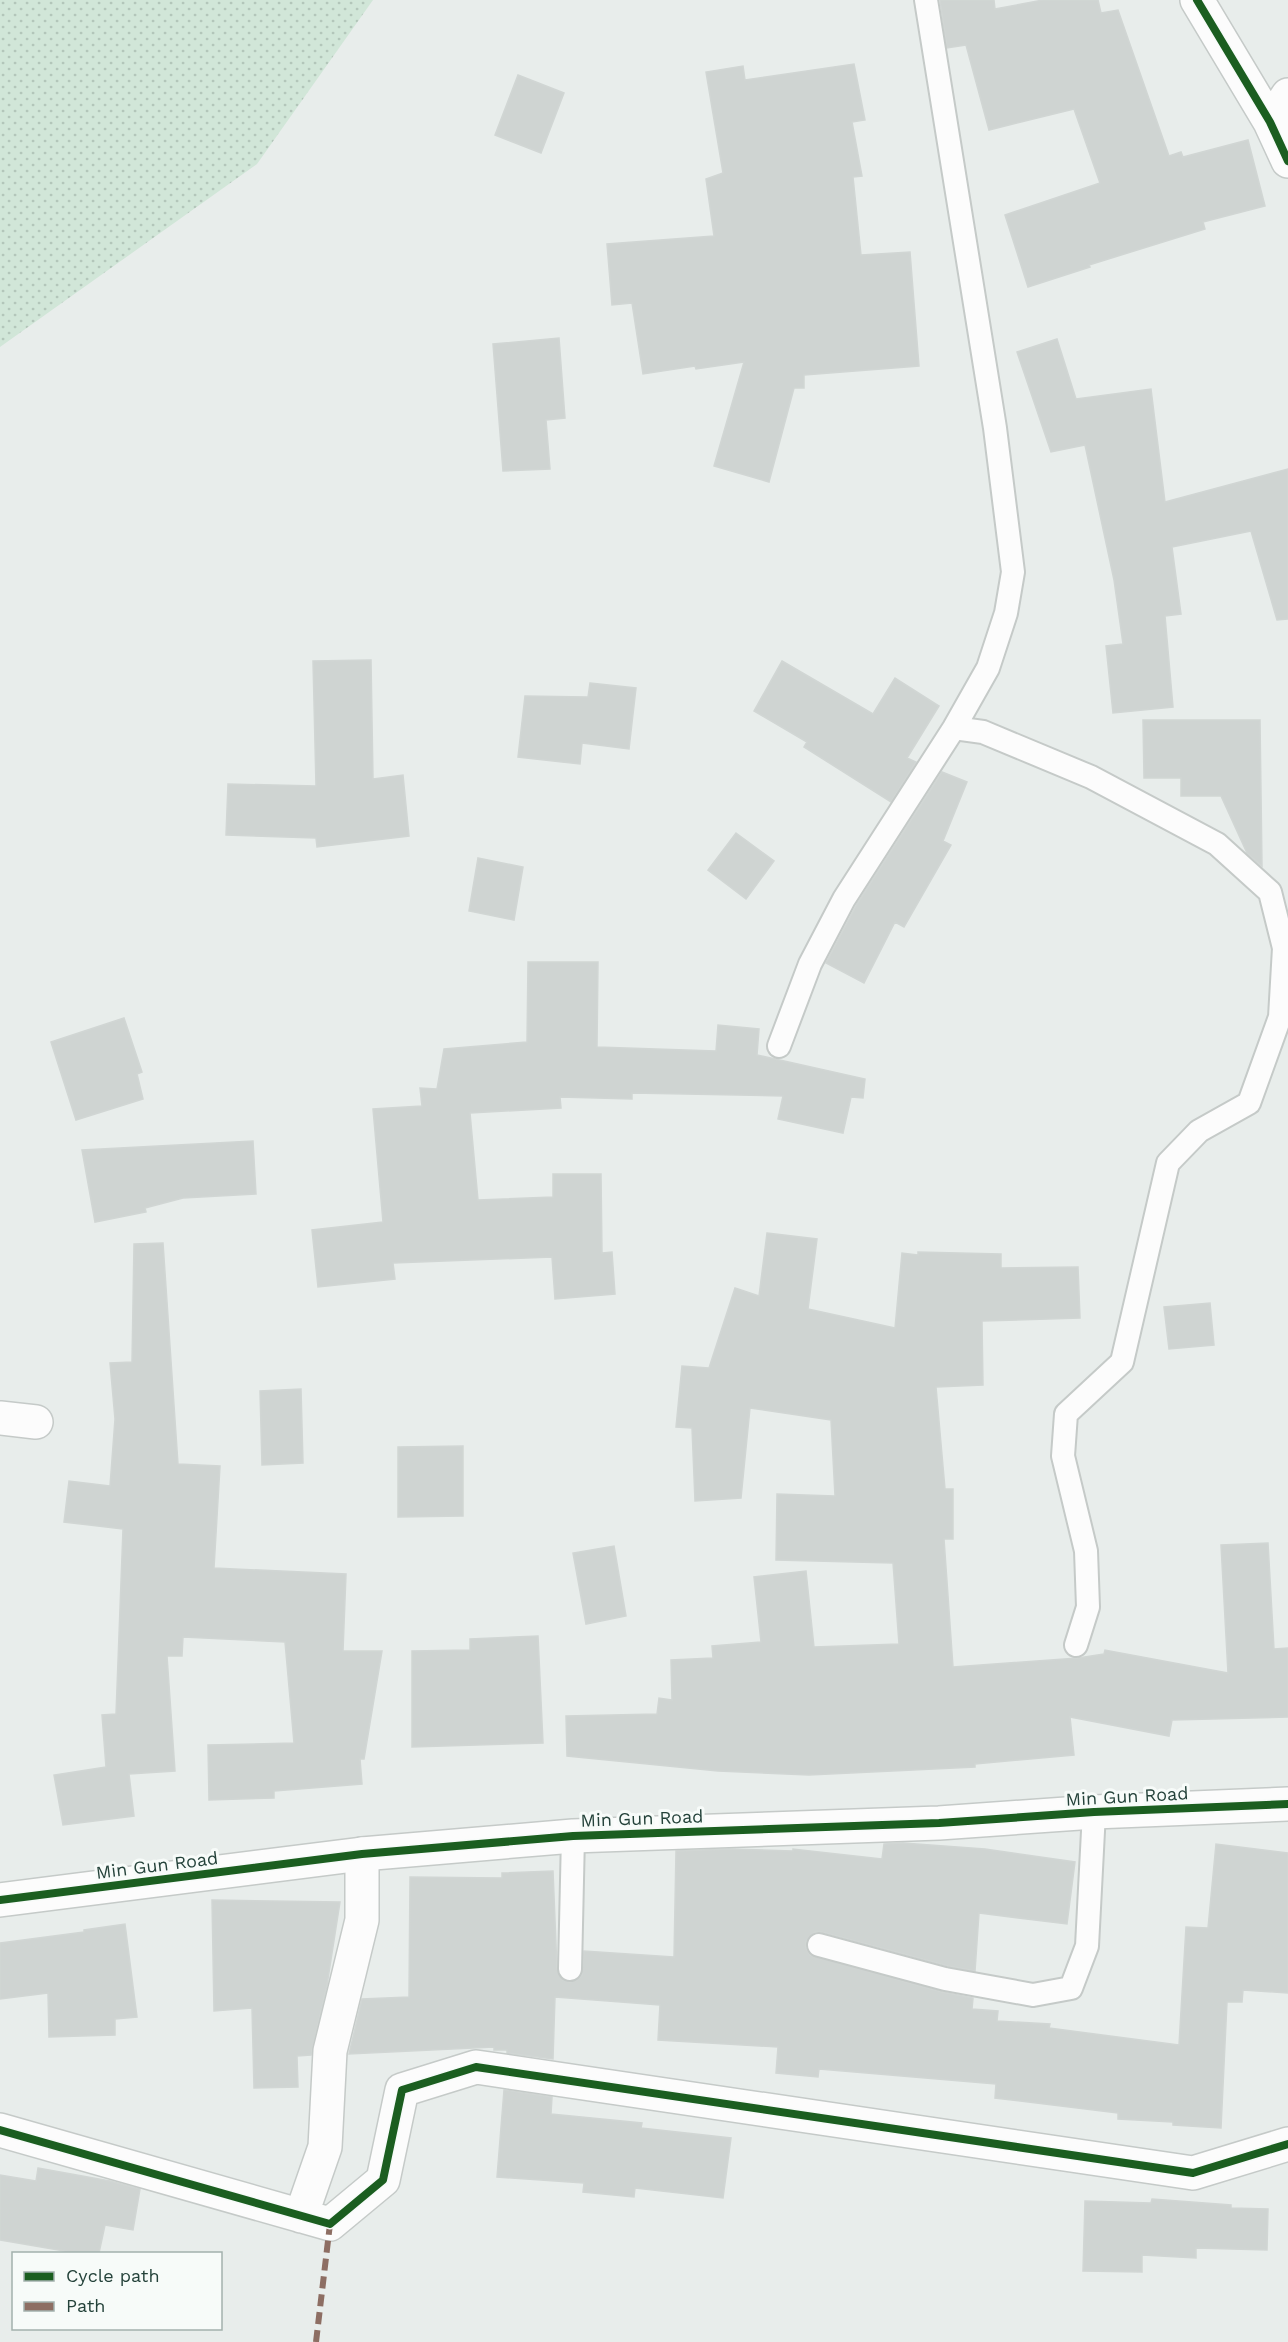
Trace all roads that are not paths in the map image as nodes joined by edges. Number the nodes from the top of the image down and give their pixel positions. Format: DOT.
graph roads {
  1 [pos="926,0"];
  2 [pos="1197,0"];
  3 [pos="1288,94"];
  4 [pos="1270,122"];
  5 [pos="1288,160"];
  6 [pos="954,728"];
  7 [pos="779,1046"];
  8 [pos="0,1418"];
  9 [pos="36,1422"];
  10 [pos="1076,1645"];
  11 [pos="1288,1804"];
  12 [pos="1094,1812"];
  13 [pos="573,1836"];
  14 [pos="362,1854"];
  15 [pos="0,1900"];
  16 [pos="819,1945"];
  17 [pos="570,1969"];
  18 [pos="0,2130"];
  19 [pos="1288,2144"];
  20 [pos="301,2216"];
  1 -- 6 [label="lane"];
  2 -- 4 [label="street"];
  3 -- 4 [label="street"];
  4 -- 5 [label="street"];
  6 -- 7 [label="lane"];
  6 -- 10 [label="lane"];
  8 -- 9 [label="street"];
  11 -- 12 [label="street, Min Gun Road"];
  12 -- 13 [label="street, Min Gun Road"];
  12 -- 16 [label="lane"];
  13 -- 14 [label="street, Min Gun Road"];
  13 -- 17 [label="lane"];
  14 -- 15 [label="street, Min Gun Road"];
  14 -- 20 [label="street"];
  18 -- 20 [label="street"];
  19 -- 20 [label="street"];
}
